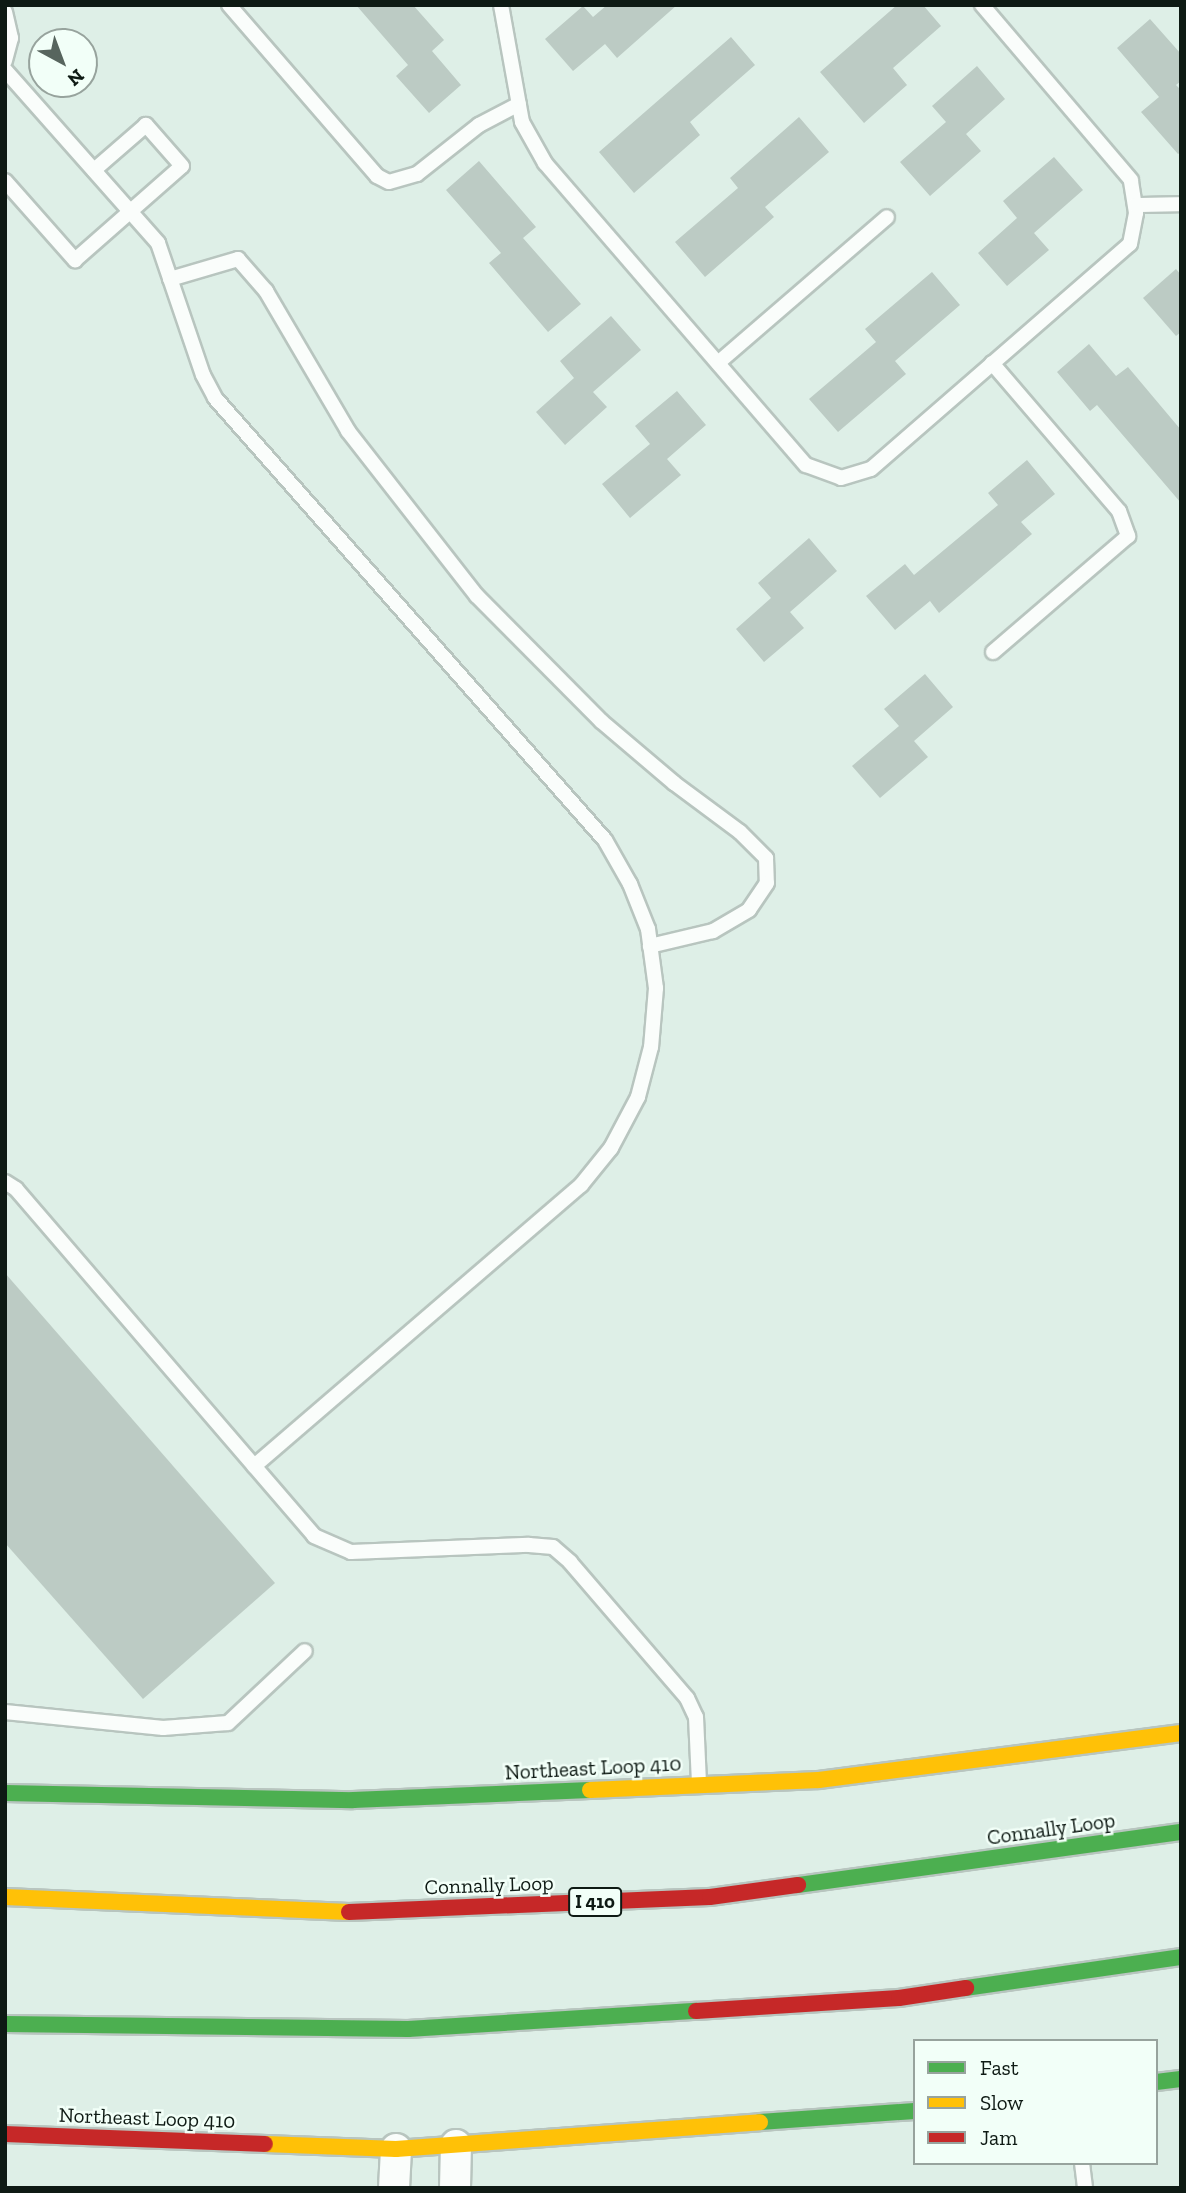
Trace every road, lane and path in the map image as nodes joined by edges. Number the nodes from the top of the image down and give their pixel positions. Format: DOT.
graph roads {
  1 [pos="229,5"];
  2 [pos="500,5"];
  3 [pos="982,5"];
  4 [pos="5,12"];
  5 [pos="5,61"];
  6 [pos="5,70"];
  7 [pos="519,104"];
  8 [pos="94,170"];
  9 [pos="5,181"];
  10 [pos="1181,204"];
  11 [pos="1135,205"];
  12 [pos="130,212"];
  13 [pos="887,217"];
  14 [pos="170,279"];
  15 [pos="718,363"];
  16 [pos="992,363"];
  17 [pos="993,652"];
  18 [pos="650,946"];
  19 [pos="5,1182"];
  20 [pos="254,1466"];
  21 [pos="305,1651"];
  22 [pos="5,1712"];
  23 [pos="1181,1733"];
  24 [pos="699,1785"];
  25 [pos="5,1793"];
  26 [pos="1181,1832"];
  27 [pos="5,1897"];
  28 [pos="1181,1957"];
  29 [pos="5,2024"];
  30 [pos="1181,2078"];
  31 [pos="1158,2082"];
  32 [pos="913,2110"];
  33 [pos="5,2134"];
  34 [pos="456,2145"];
  35 [pos="396,2149"];
  36 [pos="1082,2165"];
  37 [pos="394,2188"];
  38 [pos="455,2188"];
  39 [pos="1085,2188"];
  1 -- 7 [label="lane"];
  2 -- 7 [label="lane"];
  3 -- 11 [label="lane"];
  4 -- 5 [label="lane"];
  6 -- 8 [label="lane"];
  7 -- 15 [label="lane"];
  8 -- 12 [label="lane"];
  8 -- 12 [label="lane"];
  9 -- 12 [label="lane"];
  10 -- 11 [label="lane"];
  11 -- 16 [label="lane"];
  12 -- 14 [label="lane"];
  13 -- 15 [label="lane"];
  14 -- 18 [label="lane"];
  14 -- 18 [label="lane"];
  15 -- 16 [label="lane"];
  16 -- 17 [label="lane"];
  18 -- 20 [label="lane"];
  19 -- 20 [label="lane"];
  20 -- 24 [label="lane"];
  21 -- 22 [label="lane"];
  23 -- 24 [label="main road, Northeast Loop 410"];
  24 -- 25 [label="main road, Northeast Loop 410"];
  26 -- 27 [label="main road, Connally Loop / I 410"];
  28 -- 29 [label="main road"];
  30 -- 31 [label="main road"];
  32 -- 34 [label="main road, Northeast Loop 410"];
  33 -- 35 [label="main road, Northeast Loop 410"];
  34 -- 35 [label="main road, Northeast Loop 410"];
  34 -- 38 [label="street"];
  35 -- 37 [label="street"];
  36 -- 39 [label="lane"];
}
